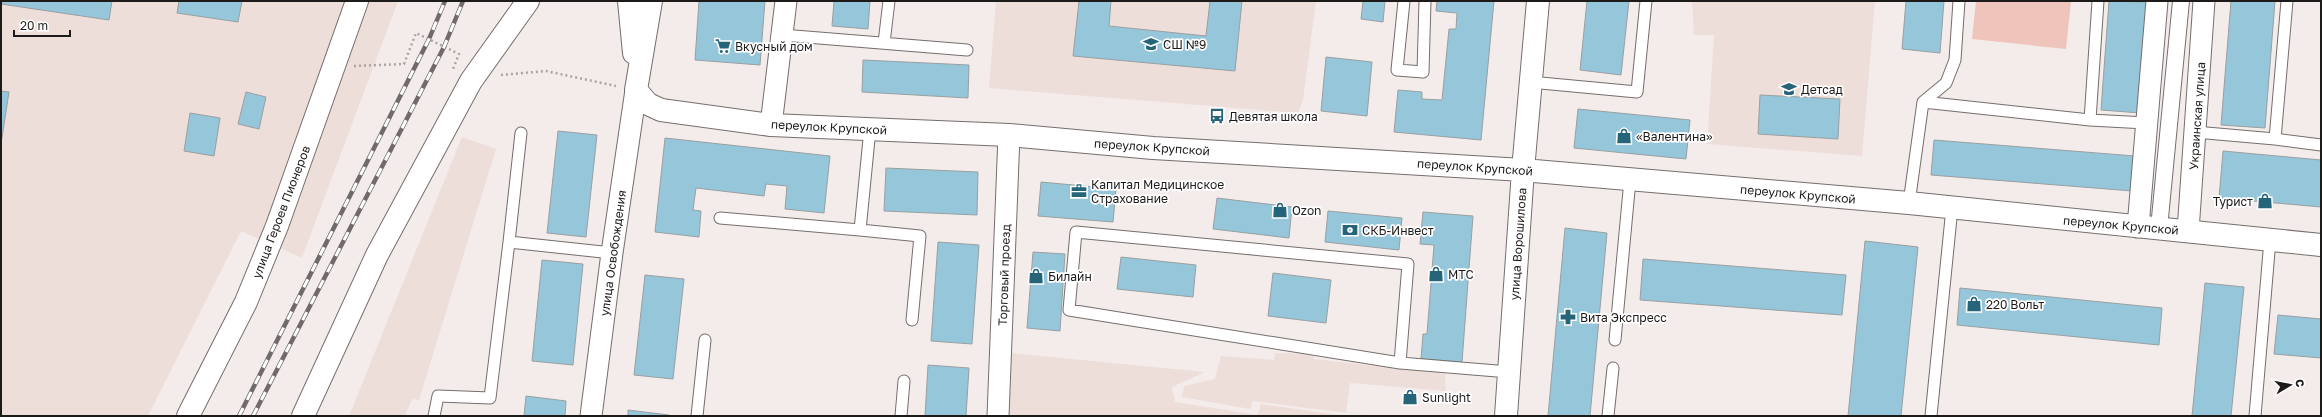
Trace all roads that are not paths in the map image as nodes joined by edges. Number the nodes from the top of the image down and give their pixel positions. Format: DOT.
graph roads {
  1 [pos="357,1"];
  2 [pos="528,1"];
  3 [pos="543,1"];
  4 [pos="628,1"];
  5 [pos="651,1"];
  6 [pos="786,1"];
  7 [pos="889,1"];
  8 [pos="1404,1"];
  9 [pos="1425,1"];
  10 [pos="1538,1"];
  11 [pos="1646,1"];
  12 [pos="1960,1"];
  13 [pos="2098,1"];
  14 [pos="2157,1"];
  15 [pos="2181,1"];
  16 [pos="2204,1"];
  17 [pos="2287,1"];
  18 [pos="782,35"];
  19 [pos="497,42"];
  20 [pos="884,43"];
  21 [pos="967,50"];
  22 [pos="1530,82"];
  23 [pos="636,90"];
  24 [pos="1923,102"];
  25 [pos="2090,120"];
  26 [pos="2146,123"];
  27 [pos="771,125"];
  28 [pos="870,129"];
  29 [pos="2196,132"];
  30 [pos="521,134"];
  31 [pos="1009,135"];
  32 [pos="2275,139"];
  33 [pos="2321,145"];
  34 [pos="1523,170"];
  35 [pos="1630,180"];
  36 [pos="1909,203"];
  37 [pos="1952,208"];
  38 [pos="720,218"];
  39 [pos="2149,228"];
  40 [pos="860,230"];
  41 [pos="2188,231"];
  42 [pos="2270,240"];
  43 [pos="509,242"];
  44 [pos="2321,245"];
  45 [pos="612,252"];
  46 [pos="912,320"];
  47 [pos="705,340"];
  48 [pos="1615,340"];
  49 [pos="1400,363"];
  50 [pos="1613,368"];
  51 [pos="1509,372"];
  52 [pos="904,382"];
  53 [pos="188,416"];
  54 [pos="303,416"];
  55 [pos="434,416"];
  56 [pos="591,416"];
  57 [pos="696,416"];
  58 [pos="902,416"];
  59 [pos="998,416"];
  60 [pos="1506,416"];
  61 [pos="1608,416"];
  62 [pos="1930,416"];
  63 [pos="2255,416"];
  1 -- 53 [label="street, улица Героев Пионеров"];
  2 -- 19 [label="street"];
  3 -- 19 [label="street"];
  4 -- 23 [label="street"];
  5 -- 23 [label="street"];
  6 -- 18 [label="street"];
  7 -- 20 [label="lane"];
  8 -- 9 [label="lane"];
  10 -- 22 [label="street, улица Ворошилова"];
  11 -- 22 [label="lane"];
  12 -- 24 [label="lane"];
  13 -- 25 [label="lane"];
  14 -- 26 [label="street"];
  15 -- 39 [label="street"];
  16 -- 29 [label="street, Украинская улица"];
  17 -- 32 [label="lane"];
  18 -- 20 [label="lane"];
  18 -- 27 [label="street"];
  19 -- 54 [label="street"];
  20 -- 21 [label="lane"];
  22 -- 34 [label="street, улица Ворошилова"];
  23 -- 27 [label="street, переулок Крупской"];
  23 -- 45 [label="street, улица Освобождения"];
  24 -- 25 [label="lane"];
  24 -- 36 [label="lane"];
  25 -- 26 [label="lane"];
  26 -- 39 [label="street"];
  27 -- 28 [label="street, переулок Крупской"];
  28 -- 31 [label="street, переулок Крупской"];
  28 -- 40 [label="lane"];
  29 -- 32 [label="lane"];
  29 -- 41 [label="street, Украинская улица"];
  30 -- 43 [label="lane"];
  31 -- 34 [label="street, переулок Крупской"];
  31 -- 59 [label="street, Торговый проезд"];
  32 -- 33 [label="lane"];
  34 -- 35 [label="street, переулок Крупской"];
  34 -- 51 [label="street, улица Ворошилова"];
  35 -- 36 [label="street, переулок Крупской"];
  35 -- 48 [label="lane"];
  36 -- 37 [label="street, переулок Крупской"];
  37 -- 39 [label="street, переулок Крупской"];
  37 -- 62 [label="lane"];
  38 -- 40 [label="lane"];
  39 -- 41 [label="street, переулок Крупской"];
  40 -- 46 [label="lane"];
  41 -- 42 [label="street, переулок Крупской"];
  42 -- 44 [label="street, переулок Крупской"];
  42 -- 63 [label="lane"];
  43 -- 45 [label="lane"];
  43 -- 55 [label="lane"];
  45 -- 56 [label="street, улица Освобождения"];
  47 -- 57 [label="lane"];
  49 -- 49 [label="lane"];
  49 -- 51 [label="lane"];
  50 -- 61 [label="lane"];
  51 -- 60 [label="street, улица Ворошилова"];
  52 -- 58 [label="lane"];
}
